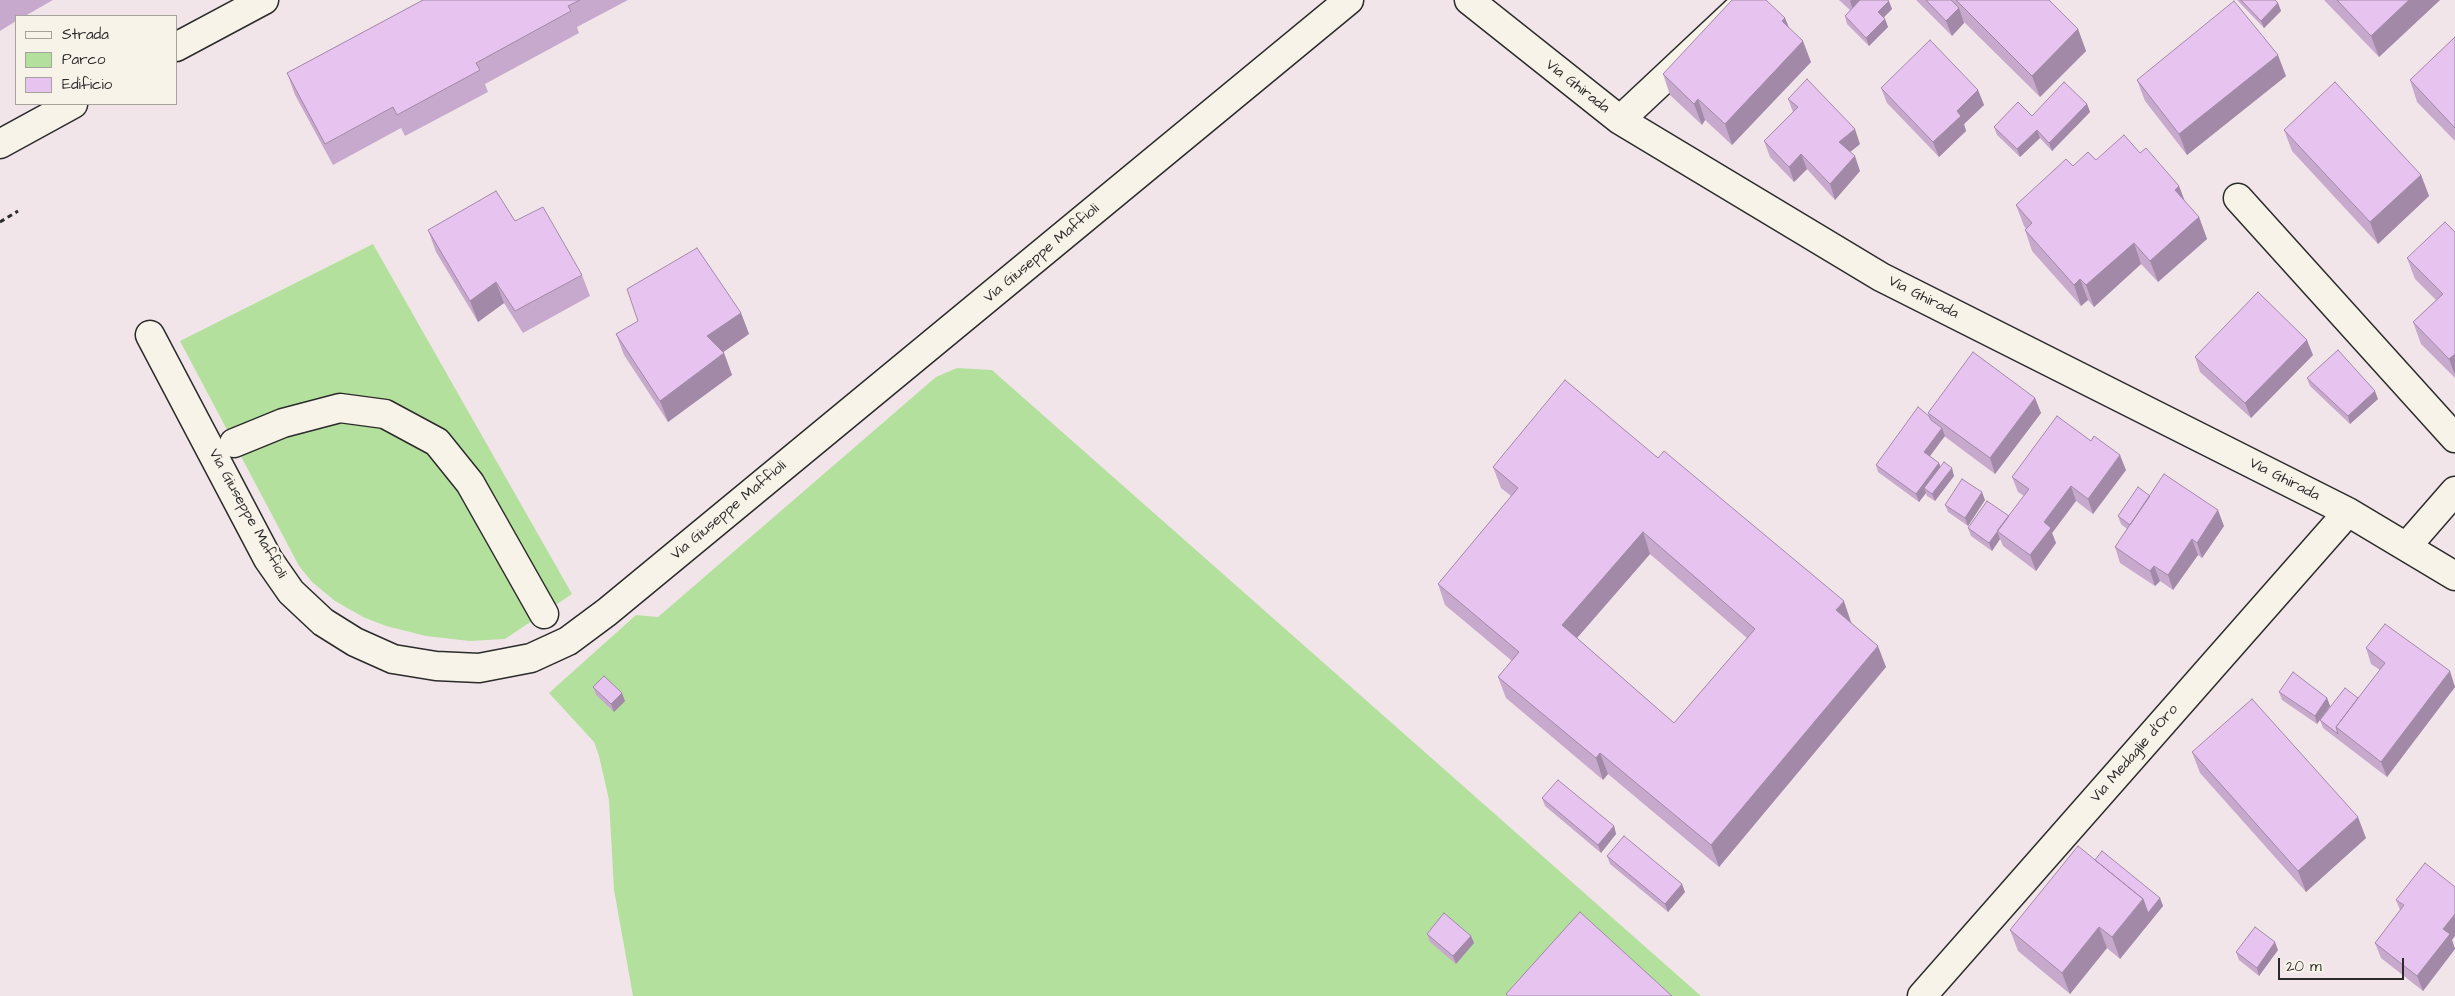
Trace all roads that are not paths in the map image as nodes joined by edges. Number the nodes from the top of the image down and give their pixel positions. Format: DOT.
graph roads {
  1 [pos="264,0"];
  2 [pos="1349,0"];
  3 [pos="1469,0"];
  4 [pos="1748,0"];
  5 [pos="178,46"];
  6 [pos="71,105"];
  7 [pos="1620,120"];
  8 [pos="0,144"];
  9 [pos="2238,198"];
  10 [pos="150,334"];
  11 [pos="2455,438"];
  12 [pos="234,443"];
  13 [pos="2455,491"];
  14 [pos="2348,512"];
  15 [pos="2407,546"];
  16 [pos="2455,576"];
  17 [pos="544,614"];
  18 [pos="1922,996"];
  1 -- 5 [label="street"];
  2 -- 10 [label="street, Via Giuseppe Maffioli"];
  3 -- 7 [label="street, Via Ghirada"];
  4 -- 7 [label="street"];
  6 -- 8 [label="street"];
  7 -- 14 [label="street, Via Ghirada"];
  9 -- 11 [label="street"];
  12 -- 17 [label="street"];
  13 -- 15 [label="street"];
  14 -- 15 [label="street, Via Ghirada"];
  14 -- 18 [label="street, Via Medaglie d'Oro"];
  15 -- 16 [label="street, Via Ghirada"];
}
